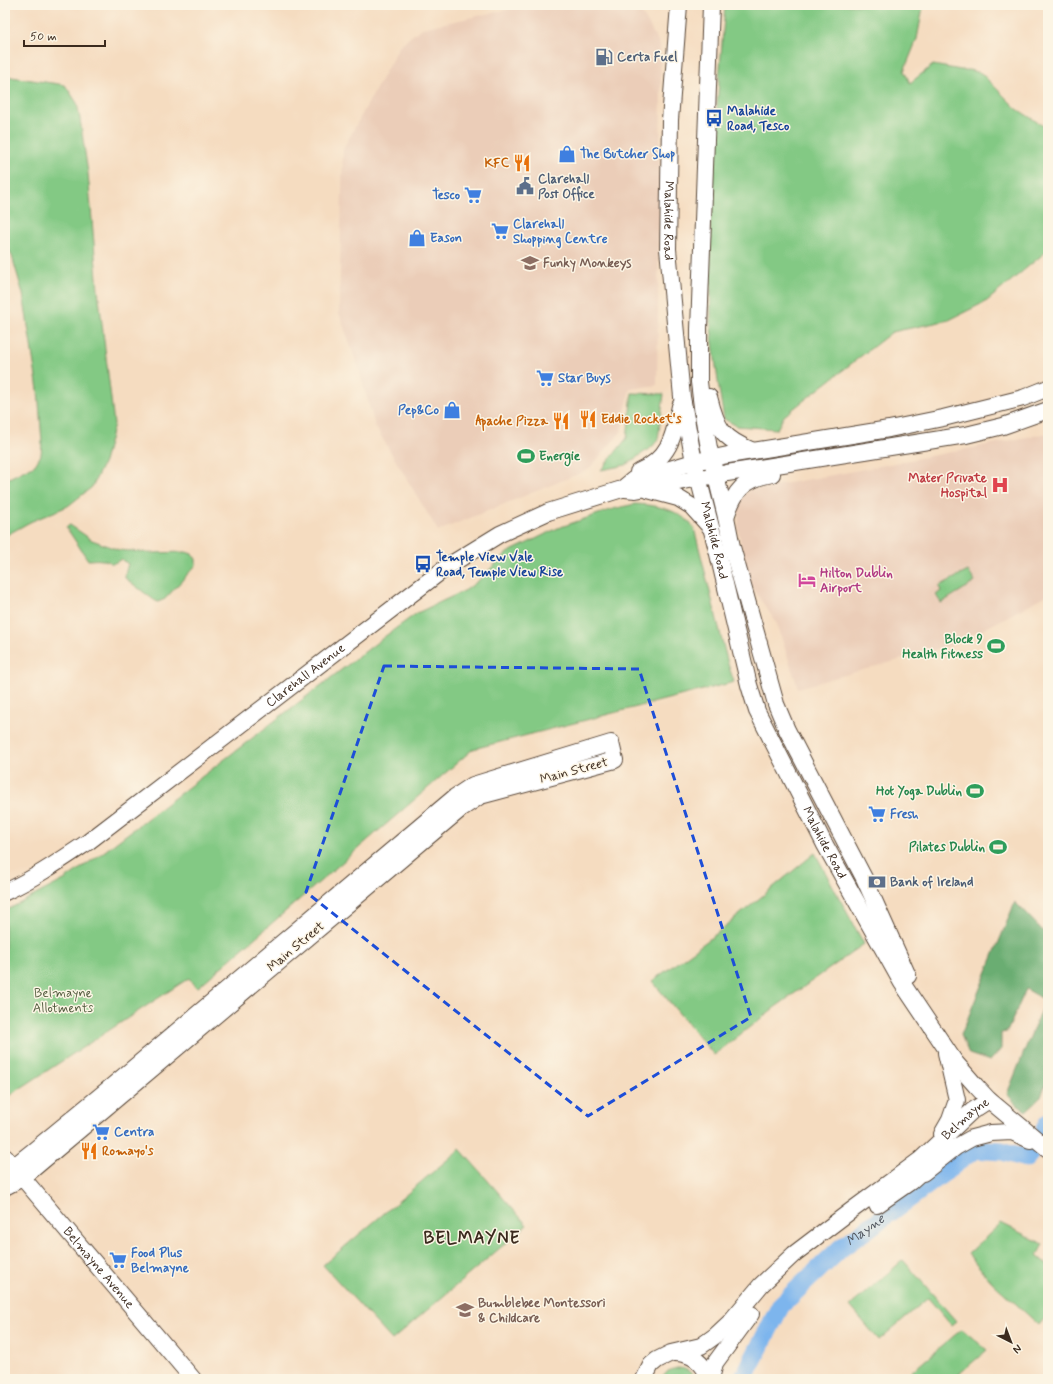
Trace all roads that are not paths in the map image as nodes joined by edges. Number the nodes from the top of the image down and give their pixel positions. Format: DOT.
graph roads {
  1 [pos="678,5"];
  2 [pos="711,5"];
  3 [pos="699,351"];
  4 [pos="1048,388"];
  5 [pos="682,397"];
  6 [pos="1048,410"];
  7 [pos="753,451"];
  8 [pos="836,455"];
  9 [pos="712,458"];
  10 [pos="694,462"];
  11 [pos="716,474"];
  12 [pos="699,478"];
  13 [pos="642,489"];
  14 [pos="614,491"];
  15 [pos="726,517"];
  16 [pos="712,530"];
  17 [pos="724,548"];
  18 [pos="5,892"];
  19 [pos="933,1030"];
  20 [pos="944,1046"];
  21 [pos="989,1100"];
  22 [pos="1046,1148"];
  23 [pos="920,1160"];
  24 [pos="11,1168"];
  25 [pos="910,1182"];
  26 [pos="5,1187"];
  27 [pos="671,1353"];
  28 [pos="193,1379"];
  29 [pos="644,1379"];
  30 [pos="710,1379"];
  1 -- 5 [label="main road, Malahide Road"];
  2 -- 3 [label="main road, Malahide Road"];
  3 -- 7 [label="main road"];
  3 -- 9 [label="main road, Malahide Road"];
  4 -- 7 [label="main road, Clarehall Avenue"];
  5 -- 10 [label="main road, Malahide Road"];
  5 -- 14 [label="main road"];
  6 -- 8 [label="main road, Clarehall Avenue"];
  7 -- 9 [label="main road, Clarehall Avenue"];
  8 -- 11 [label="main road, Clarehall Avenue"];
  8 -- 15 [label="main road, Malahide Road"];
  9 -- 10 [label="main road, Clarehall Avenue"];
  9 -- 11 [label="main road, Malahide Road"];
  10 -- 12 [label="main road, Malahide Road"];
  10 -- 14 [label="main road, Clarehall Avenue"];
  11 -- 12 [label="main road, Clarehall Avenue"];
  11 -- 15 [label="main road, Malahide Road"];
  12 -- 13 [label="main road, Clarehall Avenue"];
  12 -- 16 [label="main road, Malahide Road"];
  13 -- 14 [label="main road, Clarehall Avenue"];
  13 -- 16 [label="main road"];
  14 -- 18 [label="main road, Clarehall Avenue"];
  15 -- 17 [label="main road, Malahide Road"];
  16 -- 17 [label="main road, Malahide Road"];
  17 -- 19 [label="main road, Malahide Road"];
  17 -- 19 [label="main road, Malahide Road"];
  19 -- 20 [label="main road, Malahide Road"];
  20 -- 21 [label="main road, Malahide Road"];
  20 -- 23 [label="main road"];
  21 -- 22 [label="main road, Malahide Road"];
  21 -- 23 [label="main road, Belmayne"];
  21 -- 25 [label="main road, Belmayne"];
  22 -- 25 [label="main road"];
  23 -- 27 [label="main road, Belmayne"];
  24 -- 24 [label="main road, Main Street"];
  24 -- 26 [label="main road, Main Street"];
  24 -- 28 [label="main road, Belmayne Avenue"];
  25 -- 30 [label="main road, Belmayne"];
  27 -- 29 [label="main road, Belmayne"];
  27 -- 30 [label="main road, Belmayne"];
}
